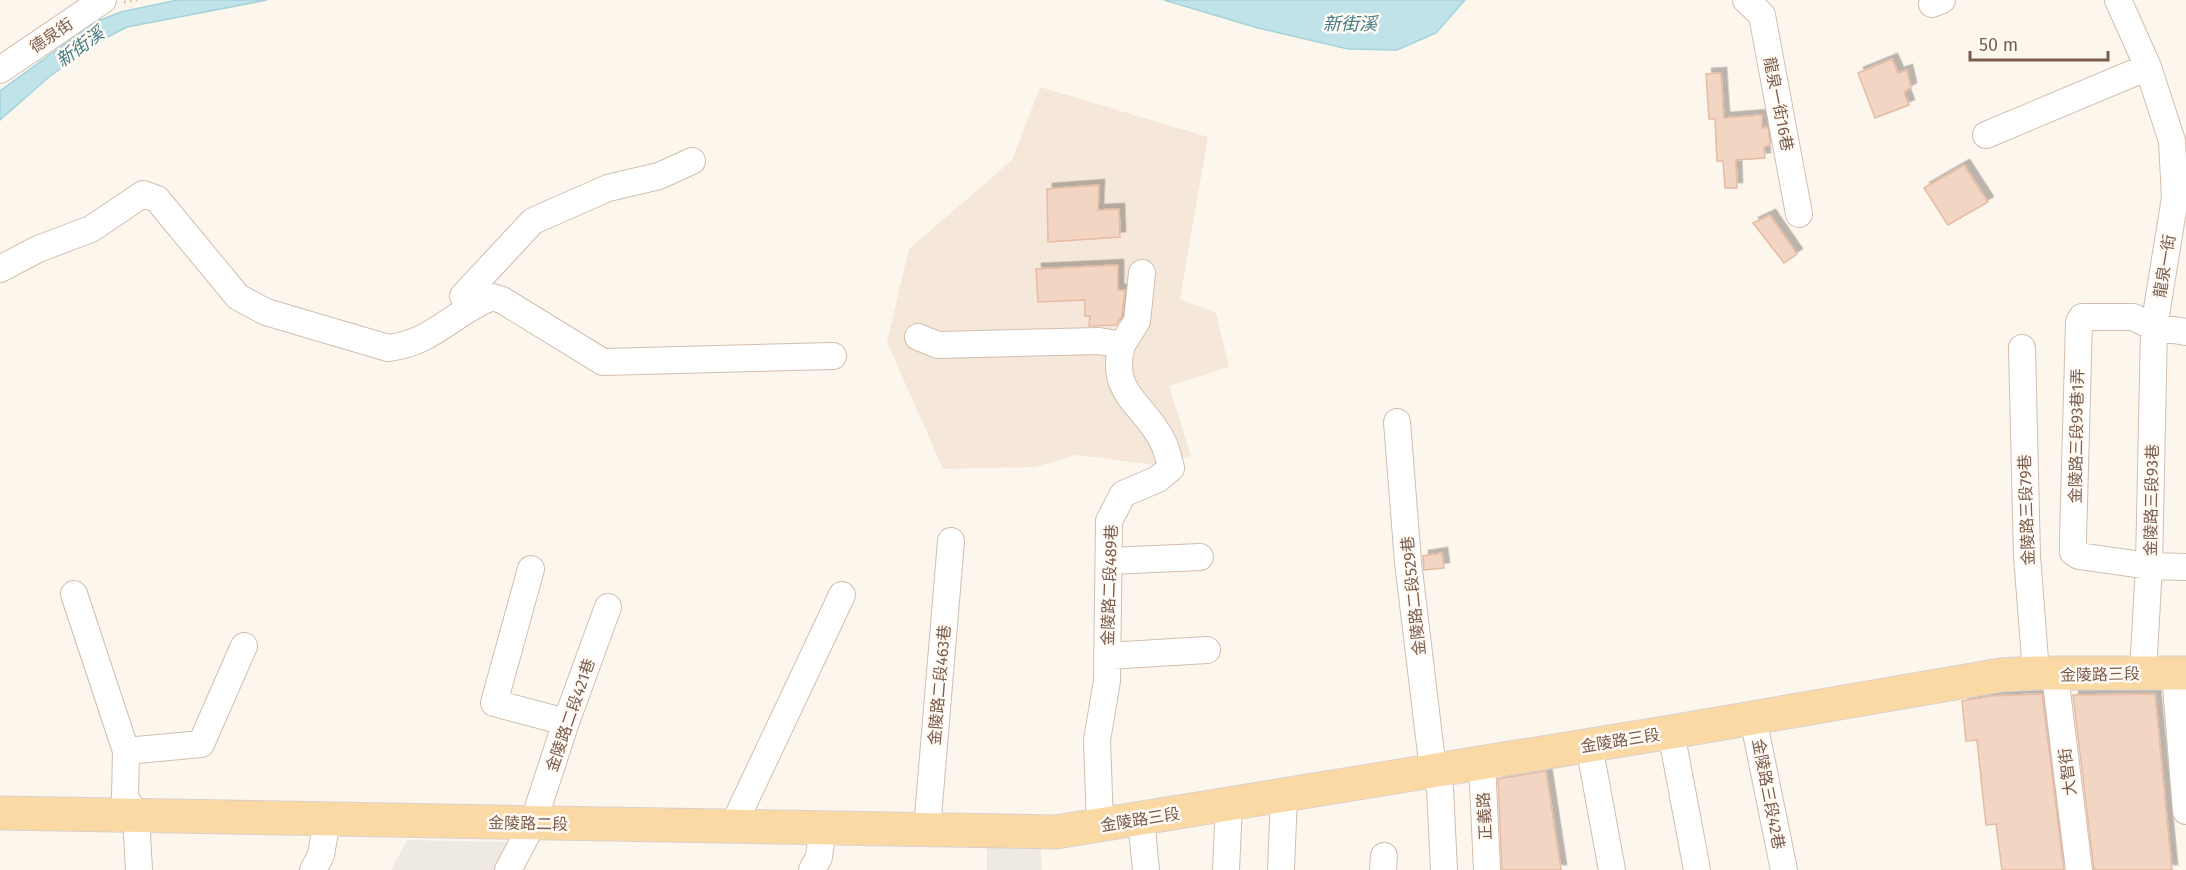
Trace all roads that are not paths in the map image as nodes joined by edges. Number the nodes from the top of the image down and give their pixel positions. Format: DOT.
graph roads {
  1 [pos="103,0"];
  2 [pos="1746,0"];
  3 [pos="2118,0"];
  4 [pos="2148,67"];
  5 [pos="0,70"];
  6 [pos="1986,135"];
  7 [pos="692,161"];
  8 [pos="1799,214"];
  9 [pos="0,269"];
  10 [pos="1142,273"];
  11 [pos="472,305"];
  12 [pos="2154,327"];
  13 [pos="2186,332"];
  14 [pos="918,337"];
  15 [pos="1122,345"];
  16 [pos="2022,348"];
  17 [pos="833,356"];
  18 [pos="1397,422"];
  19 [pos="951,541"];
  20 [pos="1200,557"];
  21 [pos="1109,561"];
  22 [pos="2149,566"];
  23 [pos="2186,567"];
  24 [pos="531,569"];
  25 [pos="74,594"];
  26 [pos="842,595"];
  27 [pos="608,607"];
  28 [pos="244,646"];
  29 [pos="1207,650"];
  30 [pos="1107,656"];
  31 [pos="2143,673"];
  32 [pos="2181,673"];
  33 [pos="2045,674"];
  34 [pos="1753,718"];
  35 [pos="566,722"];
  36 [pos="1671,732"];
  37 [pos="1589,746"];
  38 [pos="126,751"];
  39 [pos="1482,762"];
  40 [pos="1433,770"];
  41 [pos="1284,795"];
  42 [pos="1229,804"];
  43 [pos="2186,811"];
  44 [pos="0,813"];
  45 [pos="136,816"];
  46 [pos="1141,819"];
  47 [pos="327,820"];
  48 [pos="533,823"];
  49 [pos="1100,825"];
  50 [pos="733,826"];
  51 [pos="823,826"];
  52 [pos="927,829"];
  53 [pos="1056,832"];
  54 [pos="139,870"];
  55 [pos="313,870"];
  56 [pos="508,870"];
  57 [pos="812,870"];
  58 [pos="1146,870"];
  59 [pos="1226,870"];
  60 [pos="1281,870"];
  61 [pos="1444,870"];
  62 [pos="1487,870"];
  63 [pos="1612,870"];
  64 [pos="1697,870"];
  65 [pos="1784,870"];
  66 [pos="2079,870"];
  1 -- 5 [label="street, 德泉街"];
  2 -- 8 [label="street, 龍泉一街16巷"];
  3 -- 4 [label="street, 龍泉一街"];
  4 -- 6 [label="street"];
  4 -- 12 [label="street, 龍泉一街"];
  7 -- 11 [label="street"];
  9 -- 11 [label="street"];
  10 -- 15 [label="street"];
  11 -- 17 [label="street"];
  12 -- 13 [label="street"];
  12 -- 22 [label="street, 金陵路三段93巷"];
  12 -- 22 [label="street, 金陵路三段93巷1弄"];
  14 -- 15 [label="street"];
  15 -- 21 [label="street, 金陵路二段489巷"];
  16 -- 33 [label="street, 金陵路三段79巷"];
  18 -- 40 [label="street, 金陵路二段529巷"];
  19 -- 52 [label="street, 金陵路二段463巷"];
  20 -- 21 [label="street"];
  21 -- 30 [label="street, 金陵路二段489巷"];
  22 -- 23 [label="street"];
  22 -- 31 [label="street, 金陵路三段93巷"];
  24 -- 35 [label="street"];
  25 -- 38 [label="street"];
  26 -- 50 [label="street"];
  27 -- 35 [label="street, 金陵路二段421巷"];
  28 -- 38 [label="street"];
  29 -- 30 [label="street"];
  30 -- 49 [label="street, 金陵路二段489巷"];
  31 -- 32 [label="main road, 金陵路三段"];
  31 -- 33 [label="main road, 金陵路三段"];
  32 -- 43 [label="street"];
  33 -- 34 [label="main road, 金陵路三段"];
  33 -- 66 [label="street, 大智街"];
  34 -- 36 [label="main road, 金陵路三段"];
  34 -- 65 [label="street, 金陵路三段42巷"];
  35 -- 48 [label="street, 金陵路二段421巷"];
  36 -- 37 [label="main road, 金陵路三段"];
  36 -- 64 [label="street"];
  37 -- 39 [label="main road, 金陵路三段"];
  37 -- 63 [label="street"];
  38 -- 45 [label="street"];
  39 -- 40 [label="main road, 金陵路三段"];
  39 -- 62 [label="street, 正義路"];
  40 -- 41 [label="main road, 金陵路三段"];
  40 -- 61 [label="street, 金陵路二段529巷"];
  41 -- 42 [label="main road, 金陵路三段"];
  41 -- 60 [label="street"];
  42 -- 46 [label="main road, 金陵路三段"];
  42 -- 59 [label="street"];
  44 -- 45 [label="main road, 金陵路二段"];
  45 -- 47 [label="main road, 金陵路二段"];
  45 -- 54 [label="street"];
  46 -- 49 [label="main road, 金陵路三段"];
  46 -- 58 [label="street"];
  47 -- 48 [label="main road, 金陵路二段"];
  47 -- 55 [label="street"];
  48 -- 50 [label="main road, 金陵路二段"];
  48 -- 56 [label="street, 金陵路二段421巷"];
  49 -- 53 [label="main road, 金陵路三段"];
  50 -- 51 [label="main road, 金陵路二段"];
  51 -- 52 [label="main road, 金陵路二段"];
  51 -- 57 [label="street"];
  52 -- 53 [label="main road, 金陵路二段"];
}
